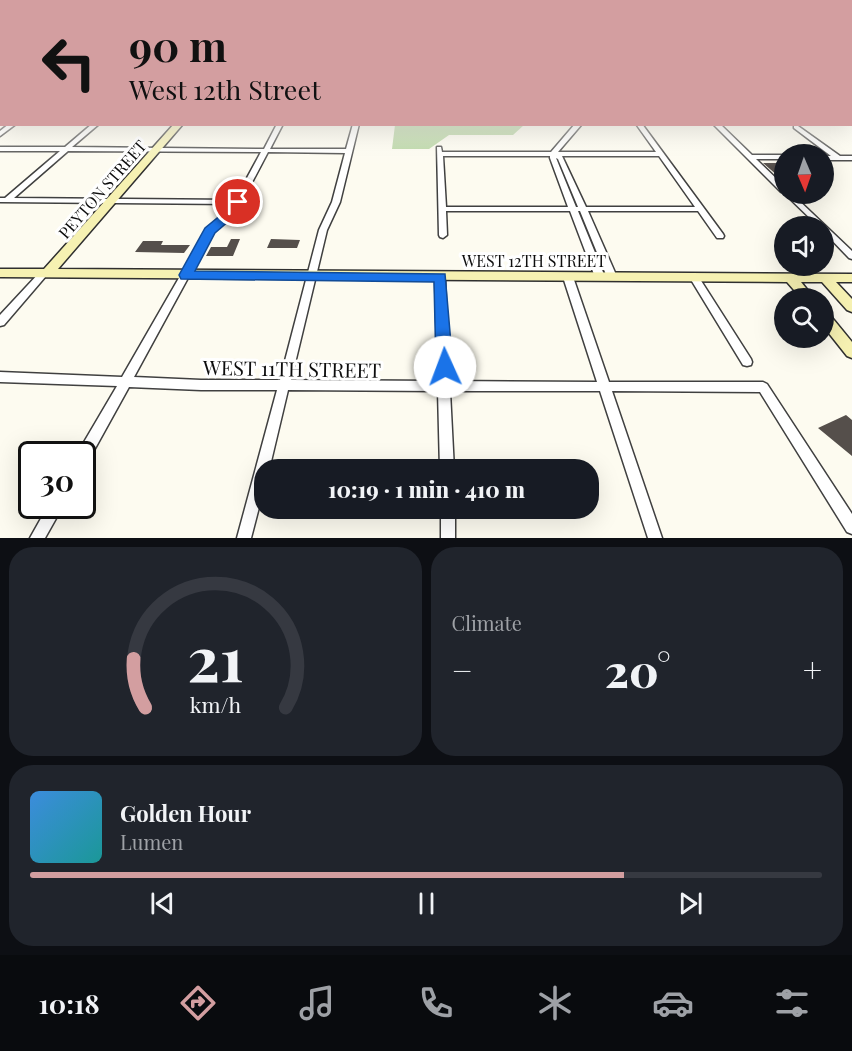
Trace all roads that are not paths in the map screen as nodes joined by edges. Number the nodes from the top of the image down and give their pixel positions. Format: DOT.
graph roads {
  1 [pos="94,126"];
  2 [pos="177,126"];
  3 [pos="279,126"];
  4 [pos="356,126"];
  5 [pos="577,126"];
  6 [pos="640,126"];
  7 [pos="718,126"];
  8 [pos="796,128"];
  9 [pos="0,149"];
  10 [pos="66,150"];
  11 [pos="156,150"];
  12 [pos="266,151"];
  13 [pos="350,151"];
  14 [pos="555,154"];
  15 [pos="661,154"];
  16 [pos="750,157"];
  17 [pos="774,157"];
  18 [pos="834,158"];
  19 [pos="838,158"];
  20 [pos="852,158"];
  21 [pos="774,180"];
  22 [pos="4,200"];
  23 [pos="110,202"];
  24 [pos="238,202"];
  25 [pos="799,204"];
  26 [pos="442,208"];
  27 [pos="572,209"];
  28 [pos="583,209"];
  29 [pos="700,209"];
  30 [pos="811,216"];
  31 [pos="442,235"];
  32 [pos="720,236"];
  33 [pos="834,238"];
  34 [pos="852,256"];
  35 [pos="0,273"];
  36 [pos="45,274"];
  37 [pos="186,275"];
  38 [pos="313,276"];
  39 [pos="441,277"];
  40 [pos="568,277"];
  41 [pos="606,277"];
  42 [pos="695,278"];
  43 [pos="852,278"];
  44 [pos="791,279"];
  45 [pos="826,279"];
  46 [pos="799,288"];
  47 [pos="852,306"];
  48 [pos="0,322"];
  49 [pos="834,330"];
  50 [pos="852,352"];
  51 [pos="747,362"];
  52 [pos="0,377"];
  53 [pos="128,381"];
  54 [pos="284,386"];
  55 [pos="605,386"];
  56 [pos="446,388"];
  57 [pos="93,441"];
  58 [pos="447,459"];
  59 [pos="48,519"];
  60 [pos="448,519"];
  61 [pos="852,527"];
  62 [pos="37,538"];
  63 [pos="244,538"];
  64 [pos="448,538"];
  65 [pos="655,538"];
  1 -- 10 [label="street"];
  2 -- 11 [label="main road, PEYTON STREET"];
  3 -- 12 [label="street"];
  4 -- 13 [label="street"];
  5 -- 14 [label="street"];
  6 -- 15 [label="street"];
  7 -- 16 [label="street"];
  8 -- 19 [label="street"];
  9 -- 10 [label="street"];
  10 -- 11 [label="street"];
  10 -- 22 [label="street"];
  11 -- 12 [label="street"];
  11 -- 23 [label="main road, PEYTON STREET"];
  12 -- 13 [label="street"];
  12 -- 24 [label="street"];
  13 -- 38 [label="street"];
  14 -- 15 [label="street"];
  14 -- 26 [label="street"];
  14 -- 27 [label="street"];
  14 -- 28 [label="street"];
  15 -- 29 [label="street"];
  16 -- 17 [label="street"];
  16 -- 21 [label="street"];
  18 -- 19 [label="street"];
  19 -- 20 [label="street"];
  22 -- 23 [label="street"];
  23 -- 24 [label="street"];
  23 -- 36 [label="main road, PEYTON STREET"];
  24 -- 37 [label="street"];
  25 -- 30 [label="street"];
  26 -- 27 [label="street"];
  26 -- 31 [label="street"];
  27 -- 28 [label="street"];
  27 -- 41 [label="street"];
  28 -- 29 [label="street"];
  28 -- 41 [label="street"];
  29 -- 32 [label="street"];
  33 -- 34 [label="street"];
  35 -- 36 [label="main road, WEST 12TH STREET"];
  36 -- 37 [label="main road, WEST 12TH STREET"];
  36 -- 48 [label="street, PEYTON STREET"];
  37 -- 38 [label="main road, WEST 12TH STREET"];
  37 -- 53 [label="street"];
  38 -- 39 [label="main road, WEST 12TH STREET"];
  38 -- 54 [label="street"];
  39 -- 40 [label="main road, WEST 12TH STREET"];
  39 -- 56 [label="street"];
  40 -- 41 [label="main road, WEST 12TH STREET"];
  40 -- 55 [label="street"];
  41 -- 42 [label="main road, WEST 12TH STREET"];
  42 -- 44 [label="main road, WEST 12TH STREET"];
  42 -- 51 [label="street"];
  43 -- 45 [label="main road, WEST 12TH STREET"];
  44 -- 45 [label="main road, WEST 12TH STREET"];
  44 -- 46 [label="main road"];
  45 -- 47 [label="main road"];
  49 -- 50 [label="main road"];
  52 -- 53 [label="street, WEST 11TH STREET"];
  53 -- 54 [label="street, WEST 11TH STREET"];
  53 -- 57 [label="street"];
  54 -- 56 [label="street, WEST 11TH STREET"];
  54 -- 63 [label="street"];
  55 -- 56 [label="street, WEST 11TH STREET"];
  55 -- 61 [label="street, WEST 11TH STREET"];
  55 -- 65 [label="street"];
  56 -- 58 [label="street"];
  59 -- 62 [label="street"];
  60 -- 64 [label="street"];
}
